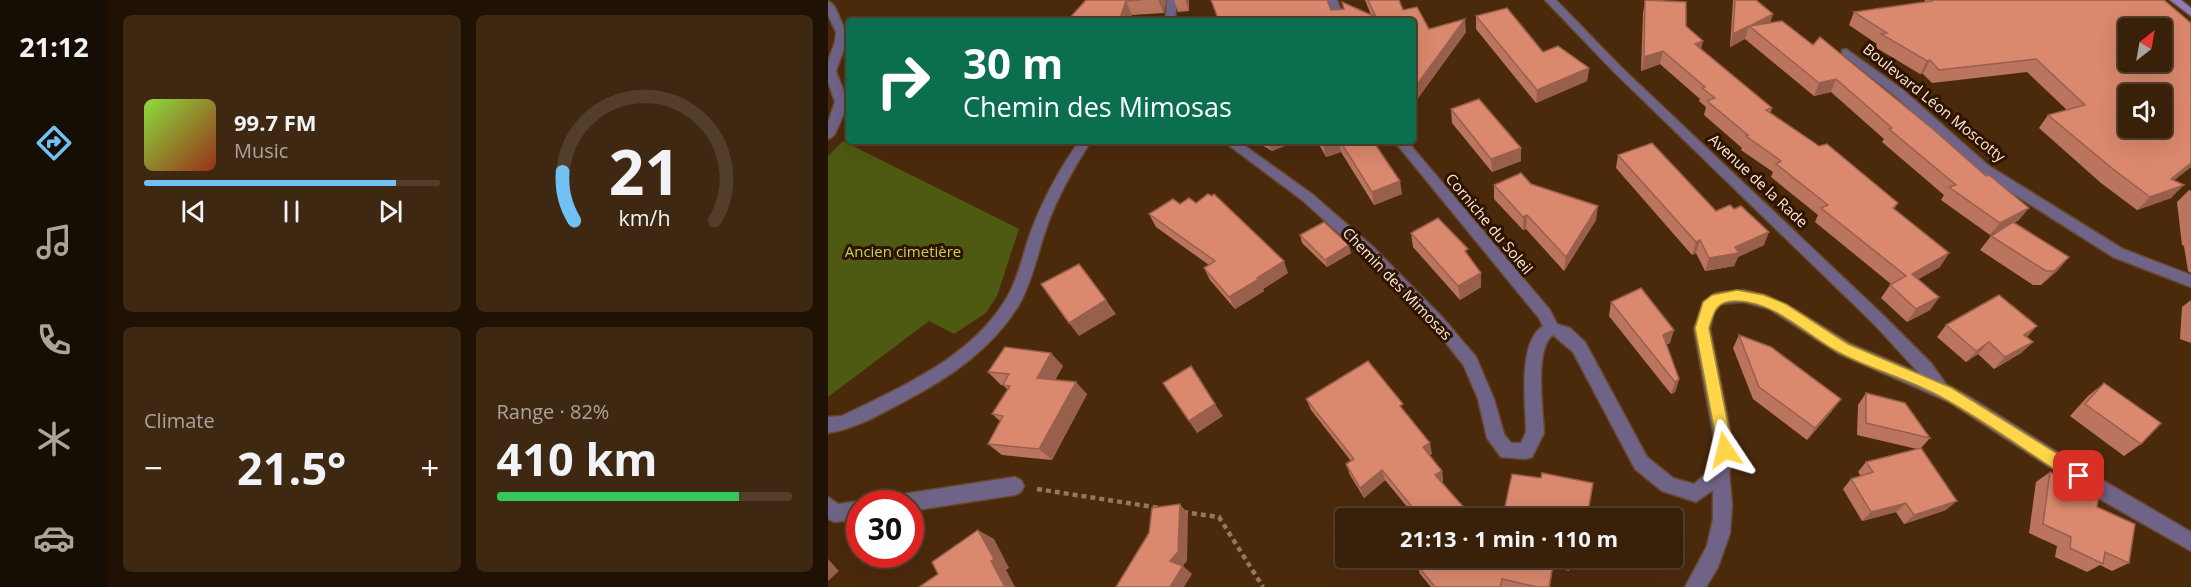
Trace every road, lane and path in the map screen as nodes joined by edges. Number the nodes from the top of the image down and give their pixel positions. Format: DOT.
graph roads {
  1 [pos="1172,0"];
  2 [pos="1332,0"];
  3 [pos="1550,0"];
  4 [pos="2175,0"];
  5 [pos="828,4"];
  6 [pos="2191,13"];
  7 [pos="1170,18"];
  8 [pos="1339,18"];
  9 [pos="1846,52"];
  10 [pos="828,135"];
  11 [pos="1082,144"];
  12 [pos="1233,144"];
  13 [pos="1403,144"];
  14 [pos="2191,281"];
  15 [pos="1552,328"];
  16 [pos="1940,389"];
  17 [pos="828,425"];
  18 [pos="1720,473"];
  19 [pos="1016,486"];
  20 [pos="924,500"];
  21 [pos="828,506"];
  22 [pos="1163,509"];
  23 [pos="1174,510"];
  24 [pos="846,512"];
  25 [pos="2191,542"];
  26 [pos="1263,587"];
  27 [pos="1695,587"];
  1 -- 7 [label="street"];
  2 -- 8 [label="street"];
  3 -- 16 [label="street, Avenue de la Rade"];
  4 -- 6 [label="main road"];
  5 -- 10 [label="street"];
  9 -- 14 [label="street, Boulevard Léon Moscotty"];
  11 -- 17 [label="street"];
  12 -- 15 [label="street, Chemin des Mimosas"];
  13 -- 15 [label="street, Corniche du Soleil"];
  15 -- 18 [label="street"];
  16 -- 18 [label="street"];
  16 -- 25 [label="street"];
  18 -- 27 [label="street"];
  19 -- 20 [label="street"];
  19 -- 22 [label="path"];
  21 -- 24 [label="street"];
  23 -- 26 [label="path"];
}
